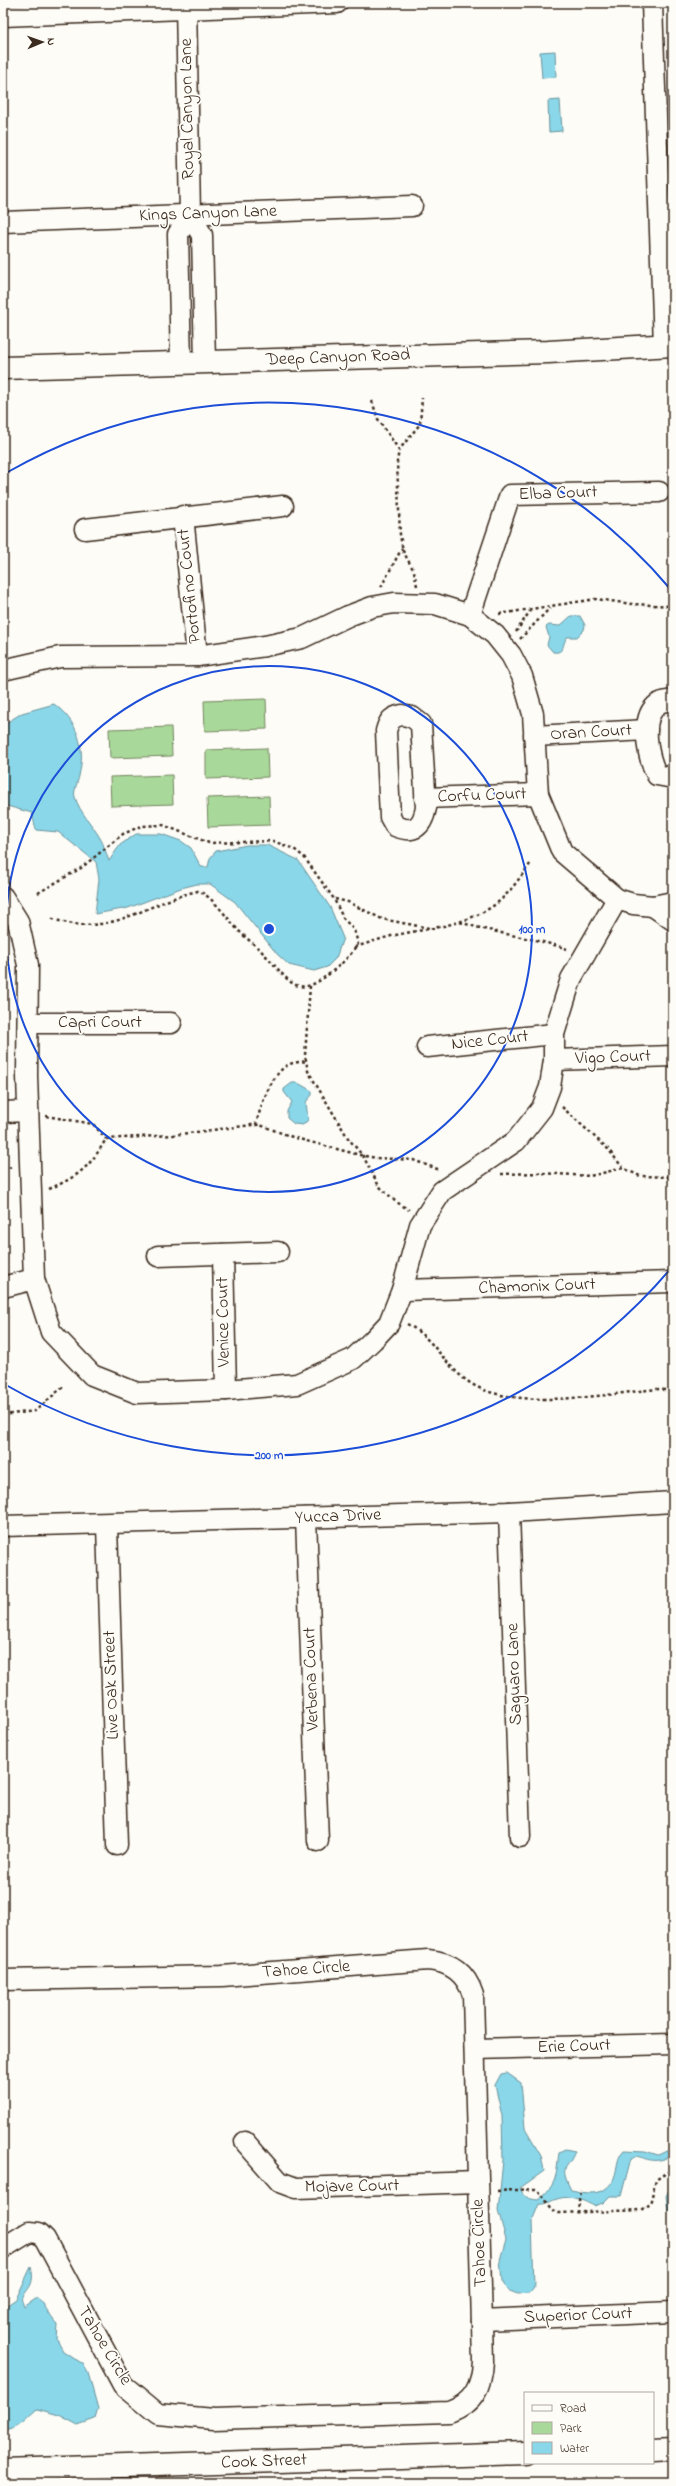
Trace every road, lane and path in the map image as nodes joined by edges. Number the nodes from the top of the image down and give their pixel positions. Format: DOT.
graph roads {
  1 [pos="337,3"];
  2 [pos="652,3"];
  3 [pos="186,6"];
  4 [pos="3,16"];
  5 [pos="412,206"];
  6 [pos="190,215"];
  7 [pos="3,222"];
  8 [pos="669,346"];
  9 [pos="204,362"];
  10 [pos="181,363"];
  11 [pos="3,368"];
  12 [pos="422,398"];
  13 [pos="372,401"];
  14 [pos="399,450"];
  15 [pos="659,492"];
  16 [pos="283,506"];
  17 [pos="183,516"];
  18 [pos="85,529"];
  19 [pos="402,547"];
  20 [pos="418,587"];
  21 [pos="380,588"];
  22 [pos="673,606"];
  23 [pos="550,608"];
  24 [pos="530,611"];
  25 [pos="497,614"];
  26 [pos="470,615"];
  27 [pos="515,633"];
  28 [pos="519,640"];
  29 [pos="197,656"];
  30 [pos="3,670"];
  31 [pos="673,700"];
  32 [pos="647,730"];
  33 [pos="534,736"];
  34 [pos="673,778"];
  35 [pos="538,794"];
  36 [pos="425,798"];
  37 [pos="531,863"];
  38 [pos="38,893"];
  39 [pos="3,897"];
  40 [pos="334,899"];
  41 [pos="617,899"];
  42 [pos="673,902"];
  43 [pos="653,906"];
  44 [pos="50,918"];
  45 [pos="673,920"];
  46 [pos="460,922"];
  47 [pos="437,929"];
  48 [pos="355,947"];
  49 [pos="568,949"];
  50 [pos="310,986"];
  51 [pos="29,1023"];
  52 [pos="171,1023"];
  53 [pos="554,1034"];
  54 [pos="426,1047"];
  55 [pos="673,1056"];
  56 [pos="554,1060"];
  57 [pos="306,1061"];
  58 [pos="560,1105"];
  59 [pos="3,1112"];
  60 [pos="37,1114"];
  61 [pos="256,1125"];
  62 [pos="106,1139"];
  63 [pos="363,1156"];
  64 [pos="11,1167"];
  65 [pos="623,1168"];
  66 [pos="3,1170"];
  67 [pos="440,1170"];
  68 [pos="498,1174"];
  69 [pos="673,1177"];
  70 [pos="49,1190"];
  71 [pos="411,1211"];
  72 [pos="278,1252"];
  73 [pos="222,1254"];
  74 [pos="158,1256"];
  75 [pos="34,1279"];
  76 [pos="673,1282"];
  77 [pos="3,1287"];
  78 [pos="402,1290"];
  79 [pos="409,1318"];
  80 [pos="64,1386"];
  81 [pos="226,1390"];
  82 [pos="673,1390"];
  83 [pos="3,1415"];
  84 [pos="673,1502"];
  85 [pos="509,1512"];
  86 [pos="306,1518"];
  87 [pos="107,1525"];
  88 [pos="3,1526"];
  89 [pos="520,1837"];
  90 [pos="318,1841"];
  91 [pos="117,1846"];
  92 [pos="3,1980"];
  93 [pos="673,2044"];
  94 [pos="475,2050"];
  95 [pos="244,2142"];
  96 [pos="673,2168"];
  97 [pos="478,2182"];
  98 [pos="580,2189"];
  99 [pos="497,2191"];
  100 [pos="578,2213"];
  101 [pos="3,2248"];
  102 [pos="673,2312"];
  103 [pos="482,2320"];
  104 [pos="673,2448"];
  105 [pos="654,2449"];
  106 [pos="524,2453"];
  107 [pos="3,2470"];
  1 -- 3 [label="street"];
  2 -- 8 [label="street"];
  3 -- 4 [label="street"];
  3 -- 6 [label="street, Royal Canyon Lane"];
  5 -- 6 [label="street, Kings Canyon Lane"];
  6 -- 7 [label="street, Kings Canyon Lane"];
  6 -- 9 [label="street"];
  6 -- 10 [label="street"];
  8 -- 9 [label="street, Deep Canyon Road"];
  9 -- 10 [label="street, Deep Canyon Road"];
  10 -- 11 [label="street, Deep Canyon Road"];
  12 -- 14 [label="path"];
  13 -- 14 [label="path"];
  14 -- 19 [label="path"];
  15 -- 26 [label="street, Elba Court"];
  16 -- 17 [label="street, Portofino Court"];
  17 -- 18 [label="street, Portofino Court"];
  17 -- 29 [label="street, Portofino Court"];
  19 -- 20 [label="path"];
  19 -- 21 [label="path"];
  22 -- 23 [label="path"];
  23 -- 24 [label="path"];
  23 -- 28 [label="path"];
  24 -- 25 [label="path"];
  24 -- 27 [label="path"];
  26 -- 29 [label="street"];
  26 -- 33 [label="street"];
  29 -- 30 [label="street"];
  31 -- 32 [label="street"];
  32 -- 33 [label="street, Oran Court"];
  32 -- 34 [label="street"];
  33 -- 35 [label="street"];
  35 -- 36 [label="street, Corfu Court"];
  35 -- 41 [label="street"];
  36 -- 36 [label="street"];
  37 -- 46 [label="path"];
  38 -- 40 [label="path"];
  39 -- 51 [label="street"];
  40 -- 47 [label="path"];
  40 -- 48 [label="path"];
  41 -- 43 [label="street"];
  41 -- 53 [label="street"];
  42 -- 43 [label="street"];
  43 -- 45 [label="street"];
  44 -- 50 [label="path"];
  46 -- 47 [label="path"];
  46 -- 49 [label="path"];
  47 -- 48 [label="path"];
  48 -- 50 [label="path"];
  50 -- 57 [label="path"];
  51 -- 52 [label="street, Capri Court"];
  51 -- 60 [label="street"];
  53 -- 54 [label="street, Nice Court"];
  53 -- 56 [label="street"];
  55 -- 56 [label="street, Vigo Court"];
  56 -- 78 [label="street"];
  57 -- 61 [label="path"];
  57 -- 63 [label="path"];
  58 -- 65 [label="path"];
  59 -- 60 [label="street"];
  60 -- 62 [label="path"];
  60 -- 75 [label="street"];
  61 -- 62 [label="path"];
  61 -- 63 [label="path"];
  62 -- 70 [label="path"];
  63 -- 67 [label="path"];
  63 -- 71 [label="path"];
  64 -- 66 [label="path"];
  65 -- 68 [label="path"];
  65 -- 69 [label="path"];
  72 -- 73 [label="street, Venice Court"];
  73 -- 74 [label="street, Venice Court"];
  73 -- 81 [label="street, Venice Court"];
  75 -- 77 [label="street"];
  75 -- 81 [label="street"];
  76 -- 78 [label="street, Chamonix Court"];
  78 -- 81 [label="street"];
  79 -- 82 [label="path"];
  80 -- 83 [label="path"];
  84 -- 85 [label="street, Yucca Drive"];
  85 -- 86 [label="street, Yucca Drive"];
  85 -- 89 [label="street, Saguaro Lane"];
  86 -- 87 [label="street, Yucca Drive"];
  86 -- 90 [label="street, Verbena Court"];
  87 -- 88 [label="street, Yucca Drive"];
  87 -- 91 [label="street, Live Oak Street"];
  92 -- 94 [label="street, Tahoe Circle"];
  93 -- 94 [label="street, Erie Court"];
  94 -- 97 [label="street, Tahoe Circle"];
  95 -- 97 [label="street, Mojave Court"];
  96 -- 100 [label="path"];
  97 -- 103 [label="street, Tahoe Circle"];
  98 -- 100 [label="path"];
  99 -- 100 [label="path"];
  101 -- 103 [label="street, Tahoe Circle"];
  102 -- 103 [label="street, Superior Court"];
  104 -- 105 [label="street"];
  106 -- 107 [label="street, Cook Street"];
}
